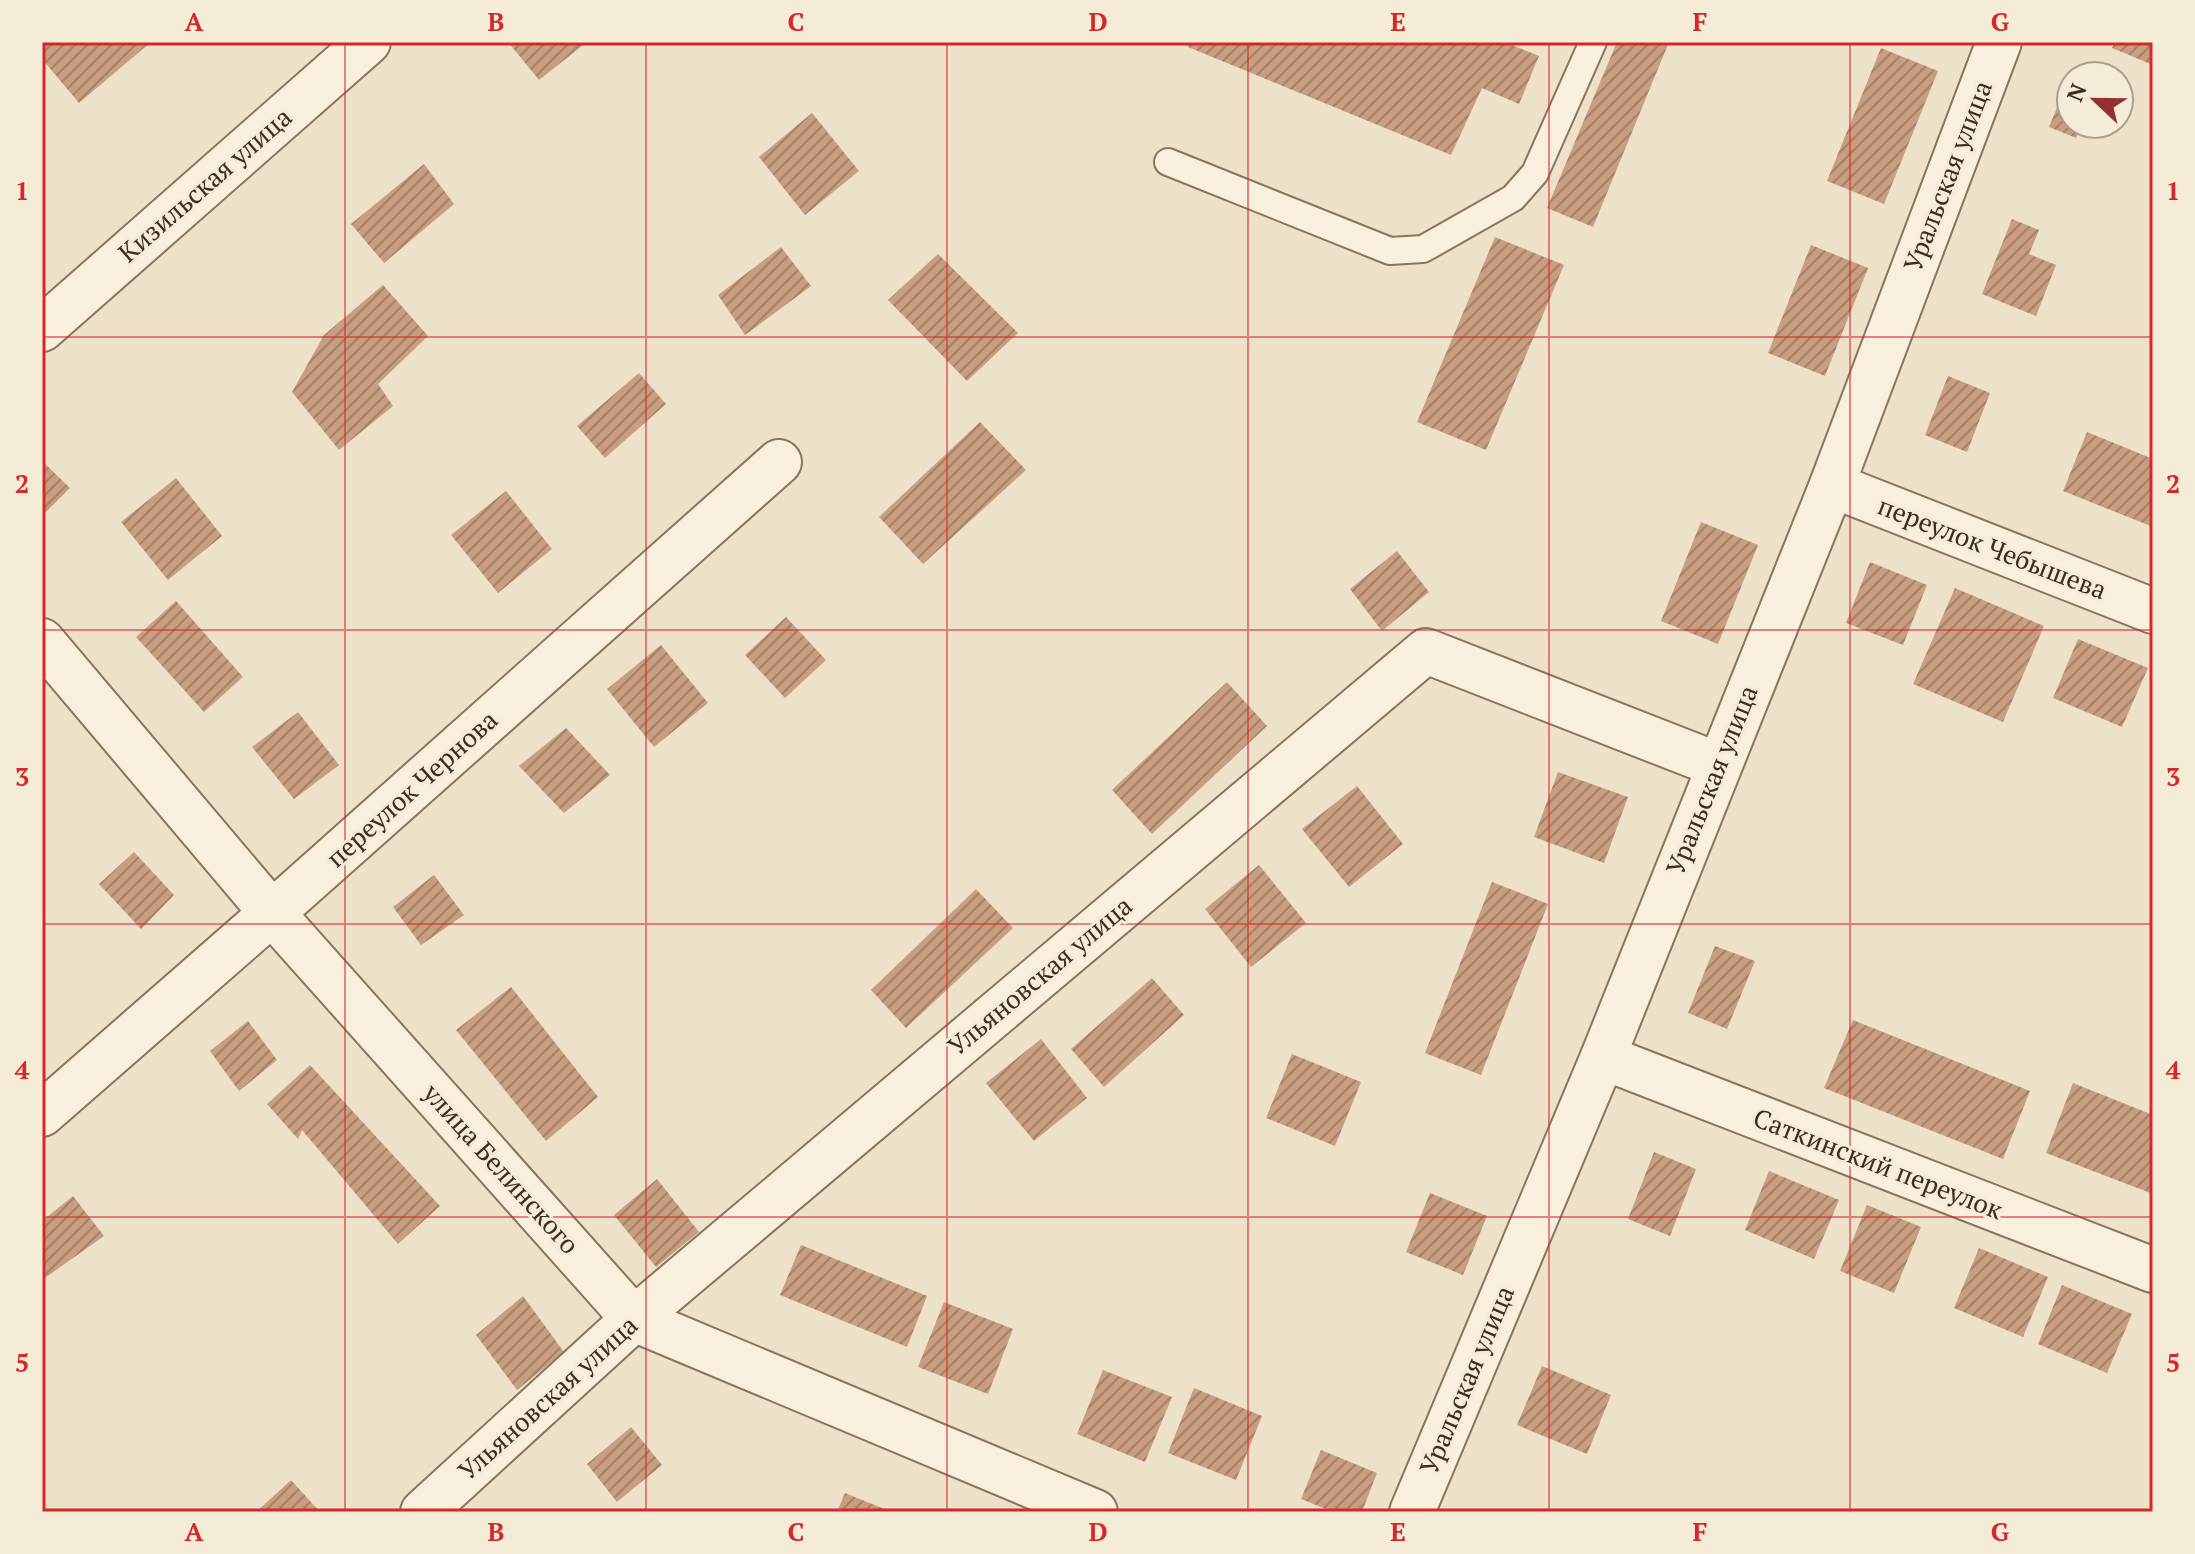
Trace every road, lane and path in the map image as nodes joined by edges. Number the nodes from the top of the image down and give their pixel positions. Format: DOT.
graph roads {
  1 [pos="368,42"];
  2 [pos="1999,42"];
  3 [pos="1586,44"];
  4 [pos="1168,162"];
  5 [pos="42,329"];
  6 [pos="779,462"];
  7 [pos="1832,485"];
  8 [pos="2153,611"];
  9 [pos="42,641"];
  10 [pos="1718,765"];
  11 [pos="272,913"];
  12 [pos="1603,1057"];
  13 [pos="42,1114"];
  14 [pos="2153,1270"];
  15 [pos="634,1319"];
  16 [pos="423,1512"];
  17 [pos="1095,1512"];
  18 [pos="1412,1512"];
  1 -- 5 [label="street, Кизильская улица"];
  2 -- 7 [label="street, Уральская улица"];
  3 -- 4 [label="lane"];
  6 -- 11 [label="street, переулок Чернова"];
  7 -- 8 [label="street, переулок Чебышева"];
  7 -- 10 [label="street, Уральская улица"];
  9 -- 11 [label="street, улица Белинского"];
  10 -- 12 [label="street, Уральская улица"];
  10 -- 15 [label="street, Ульяновская улица"];
  11 -- 13 [label="street, переулок Чернова"];
  11 -- 15 [label="street, улица Белинского"];
  12 -- 14 [label="street, Саткинский переулок"];
  12 -- 18 [label="street, Уральская улица"];
  15 -- 16 [label="street, Ульяновская улица"];
  15 -- 17 [label="street, улица Белинского"];
}
